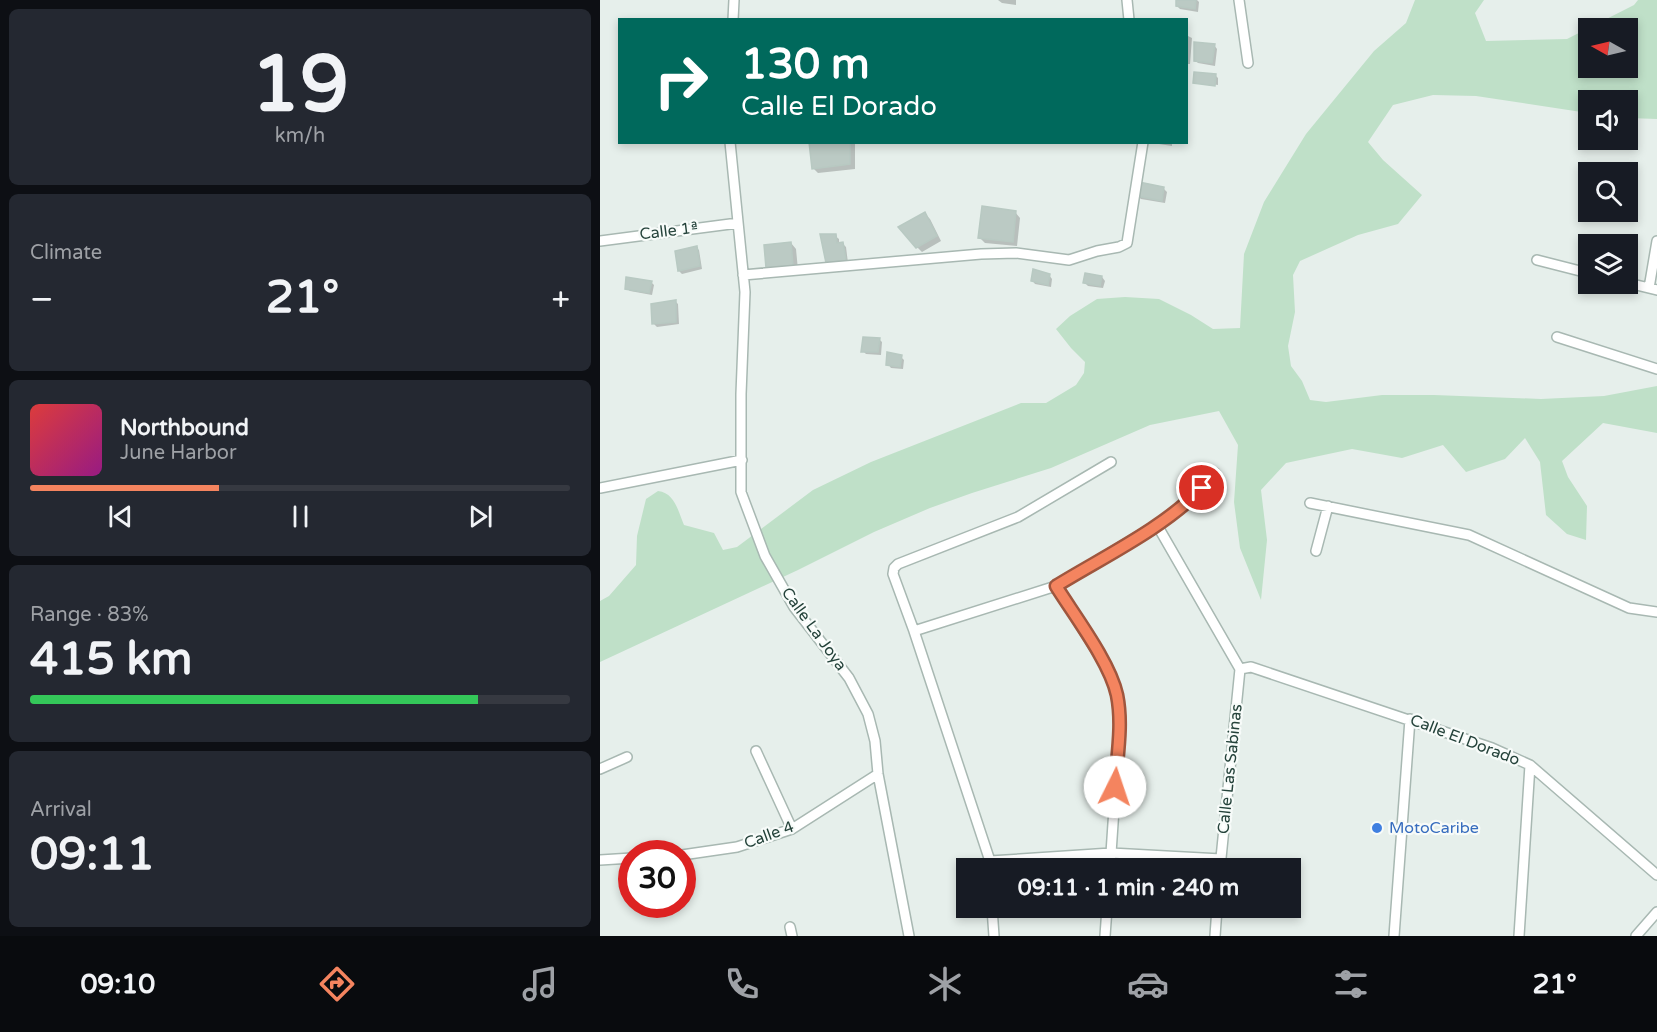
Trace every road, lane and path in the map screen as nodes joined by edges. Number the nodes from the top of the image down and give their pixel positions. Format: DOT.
graph roads {
  1 [pos="734,0"];
  2 [pos="1126,0"];
  3 [pos="1239,0"];
  4 [pos="733,18"];
  5 [pos="1129,18"];
  6 [pos="1248,63"];
  7 [pos="730,144"];
  8 [pos="1143,144"];
  9 [pos="738,223"];
  10 [pos="600,241"];
  11 [pos="1657,241"];
  12 [pos="1537,260"];
  13 [pos="1578,270"];
  14 [pos="743,275"];
  15 [pos="1638,285"];
  16 [pos="1653,289"];
  17 [pos="1557,337"];
  18 [pos="1657,369"];
  19 [pos="742,460"];
  20 [pos="1111,462"];
  21 [pos="1215,473"];
  22 [pos="600,488"];
  23 [pos="1310,503"];
  24 [pos="1328,506"];
  25 [pos="1157,525"];
  26 [pos="1316,551"];
  27 [pos="1056,586"];
  28 [pos="1657,612"];
  29 [pos="914,631"];
  30 [pos="1240,669"];
  31 [pos="1410,719"];
  32 [pos="756,751"];
  33 [pos="627,757"];
  34 [pos="1530,765"];
  35 [pos="600,769"];
  36 [pos="878,774"];
  37 [pos="792,829"];
  38 [pos="696,853"];
  39 [pos="1111,853"];
  40 [pos="988,858"];
  41 [pos="1061,858"];
  42 [pos="1111,858"];
  43 [pos="1161,858"];
  44 [pos="1221,858"];
  45 [pos="618,859"];
  46 [pos="600,860"];
  47 [pos="1657,875"];
  48 [pos="1657,912"];
  49 [pos="993,918"];
  50 [pos="1106,918"];
  51 [pos="1216,918"];
  52 [pos="909,936"];
  53 [pos="994,936"];
  54 [pos="1105,936"];
  55 [pos="1215,936"];
  56 [pos="1394,936"];
  57 [pos="1519,936"];
  58 [pos="1636,936"];
  1 -- 4 [label="street"];
  2 -- 5 [label="street"];
  3 -- 6 [label="street"];
  7 -- 9 [label="street, Calle La Joya"];
  8 -- 14 [label="street"];
  9 -- 10 [label="street, Calle 1ª"];
  9 -- 14 [label="street, Calle La Joya"];
  11 -- 16 [label="street"];
  12 -- 13 [label="street"];
  14 -- 19 [label="street, Calle La Joya"];
  15 -- 16 [label="street"];
  17 -- 18 [label="street"];
  19 -- 22 [label="street"];
  19 -- 36 [label="street, Calle La Joya"];
  20 -- 29 [label="street"];
  21 -- 25 [label="street"];
  23 -- 24 [label="street"];
  24 -- 26 [label="street"];
  24 -- 28 [label="street"];
  25 -- 27 [label="street"];
  25 -- 30 [label="street"];
  27 -- 29 [label="street"];
  27 -- 39 [label="street"];
  29 -- 40 [label="street"];
  30 -- 31 [label="street, Calle El Dorado"];
  30 -- 44 [label="street, Calle Las Sabinas"];
  31 -- 34 [label="street, Calle El Dorado"];
  31 -- 56 [label="street"];
  32 -- 37 [label="street"];
  33 -- 35 [label="street"];
  34 -- 47 [label="street, Calle El Dorado"];
  34 -- 57 [label="street"];
  36 -- 37 [label="street, Calle 4"];
  36 -- 52 [label="street, Calle La Joya"];
  37 -- 38 [label="street, Calle 4"];
  39 -- 41 [label="street"];
  39 -- 42 [label="street"];
  39 -- 43 [label="street"];
  45 -- 46 [label="street"];
  48 -- 58 [label="street"];
  49 -- 53 [label="street"];
  50 -- 54 [label="street"];
  51 -- 55 [label="street"];
}
